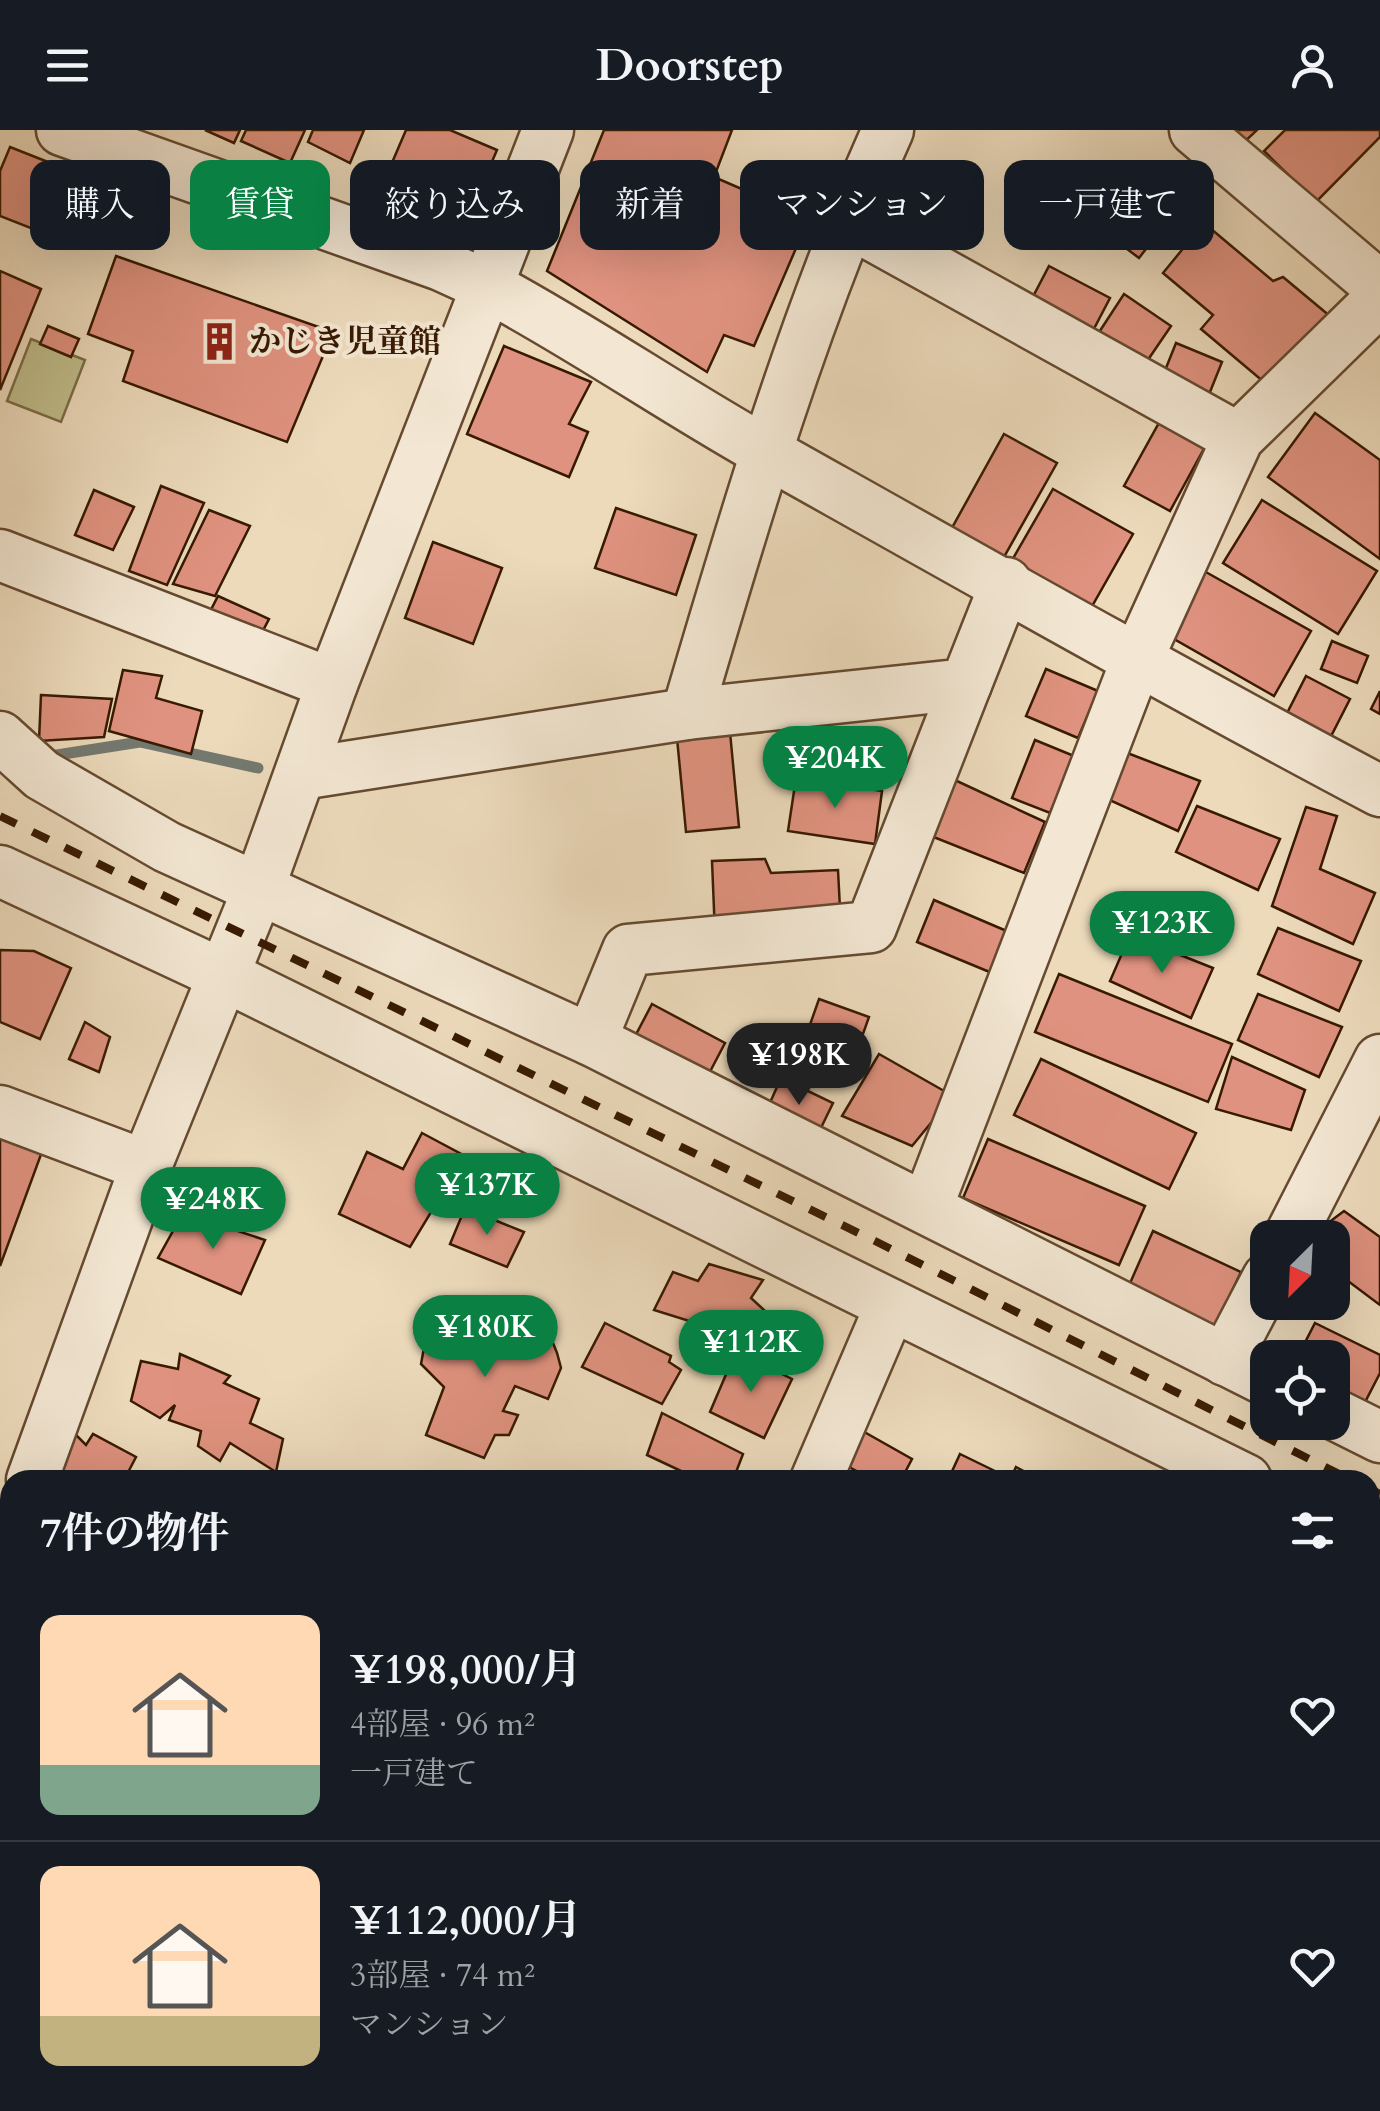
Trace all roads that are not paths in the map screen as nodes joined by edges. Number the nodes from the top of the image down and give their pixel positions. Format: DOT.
graph roads {
  1 [pos="62,130"];
  2 [pos="548,130"];
  3 [pos="888,130"];
  4 [pos="1195,130"];
  5 [pos="874,160"];
  6 [pos="837,250"];
  7 [pos="898,250"];
  8 [pos="486,286"];
  9 [pos="1380,286"];
  10 [pos="1380,299"];
  11 [pos="1238,438"];
  12 [pos="764,451"];
  13 [pos="0,555"];
  14 [pos="1006,583"];
  15 [pos="1136,662"];
  16 [pos="332,684"];
  17 [pos="966,684"];
  18 [pos="687,714"];
  19 [pos="0,737"];
  20 [pos="300,774"];
  21 [pos="1380,791"];
  22 [pos="0,871"];
  23 [pos="258,890"];
  24 [pos="222,975"];
  25 [pos="591,1040"];
  26 [pos="1380,1060"];
  27 [pos="0,1111"];
  28 [pos="146,1166"];
  29 [pos="927,1207"];
  30 [pos="1297,1220"];
  31 [pos="890,1305"];
  32 [pos="1258,1320"];
  33 [pos="1246,1370"];
  34 [pos="1350,1422"];
  35 [pos="1380,1437"];
  36 [pos="36,1470"];
  37 [pos="820,1470"];
  38 [pos="1226,1470"];
  1 -- 8 [label="street"];
  2 -- 8 [label="street"];
  3 -- 5 [label="street"];
  4 -- 9 [label="street"];
  6 -- 12 [label="street"];
  7 -- 11 [label="street"];
  8 -- 12 [label="street"];
  8 -- 16 [label="street"];
  10 -- 11 [label="street"];
  11 -- 15 [label="street"];
  12 -- 14 [label="street"];
  12 -- 18 [label="street"];
  13 -- 16 [label="street"];
  14 -- 15 [label="street"];
  14 -- 17 [label="street"];
  15 -- 21 [label="street"];
  15 -- 29 [label="street"];
  16 -- 20 [label="street"];
  17 -- 18 [label="street"];
  17 -- 25 [label="street"];
  18 -- 20 [label="street"];
  19 -- 23 [label="street"];
  20 -- 23 [label="street"];
  22 -- 24 [label="street"];
  23 -- 24 [label="street"];
  23 -- 25 [label="street"];
  24 -- 28 [label="street"];
  24 -- 31 [label="street"];
  25 -- 29 [label="street"];
  26 -- 30 [label="street"];
  27 -- 28 [label="street"];
  28 -- 36 [label="street"];
  29 -- 33 [label="street"];
  31 -- 37 [label="street"];
  31 -- 38 [label="street"];
  32 -- 33 [label="street"];
  34 -- 35 [label="street"];
}
